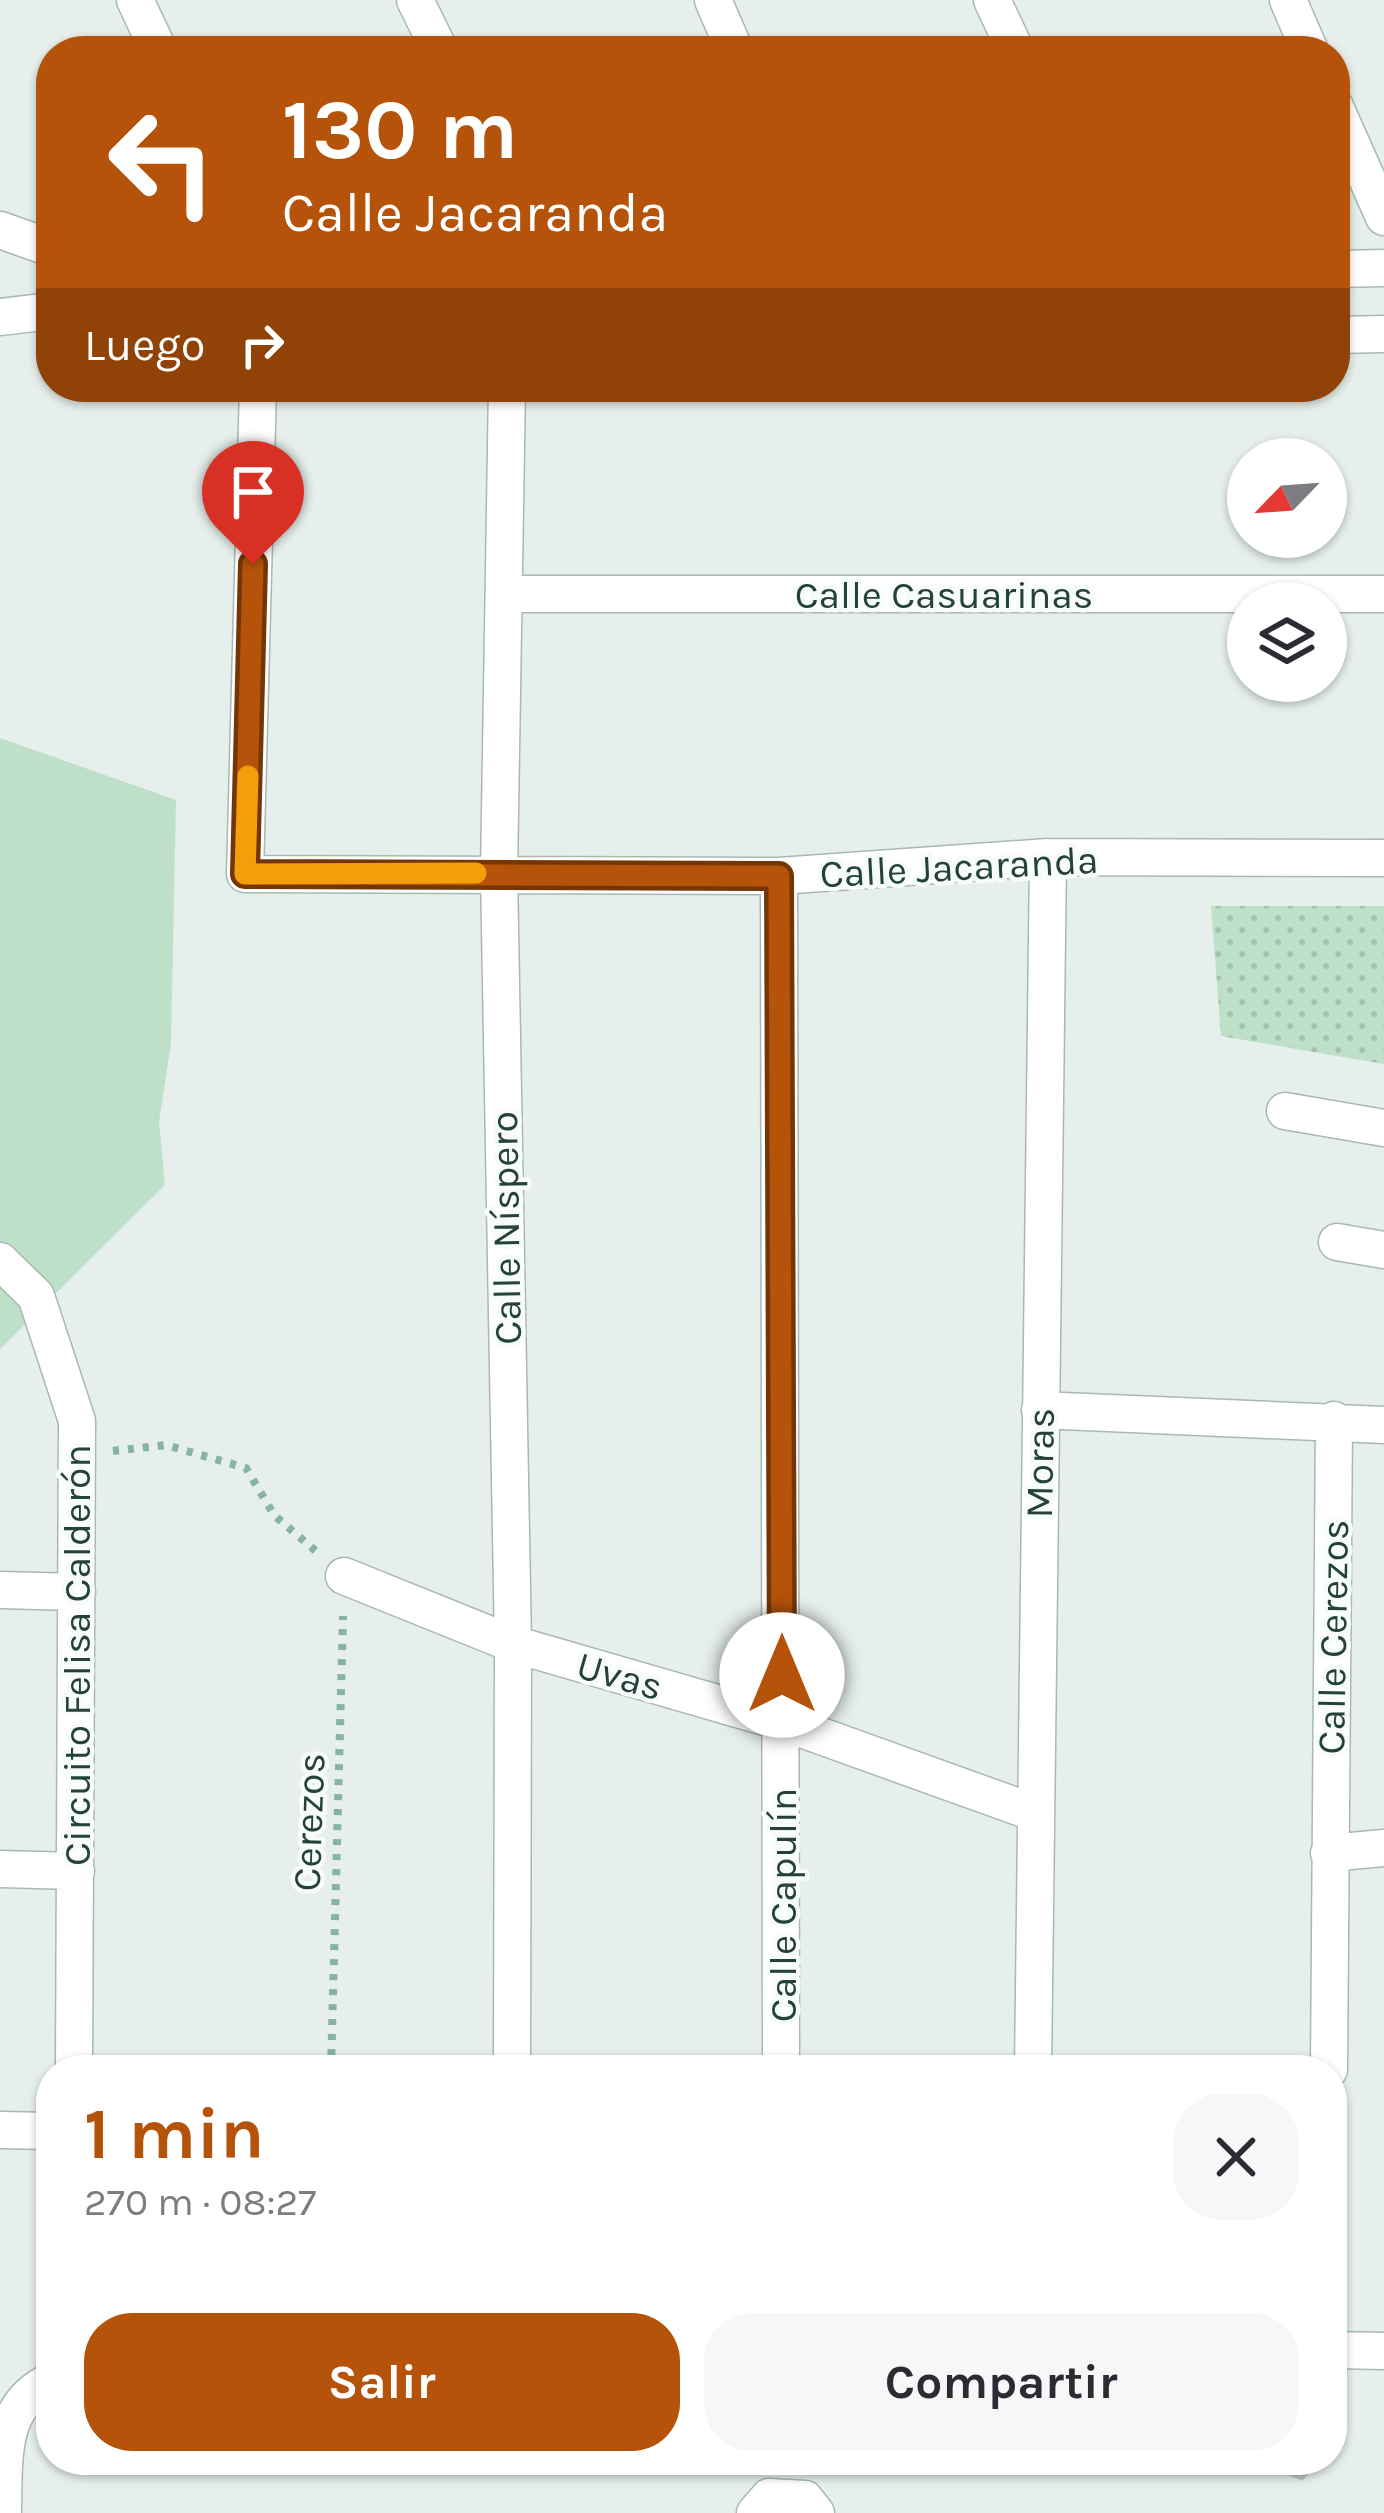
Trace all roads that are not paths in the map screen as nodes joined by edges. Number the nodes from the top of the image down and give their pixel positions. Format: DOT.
graph roads {
  1 [pos="135,0"];
  2 [pos="415,0"];
  3 [pos="713,0"];
  4 [pos="992,0"];
  5 [pos="1288,0"];
  6 [pos="153,36"];
  7 [pos="433,36"];
  8 [pos="729,36"];
  9 [pos="1009,36"];
  10 [pos="1304,36"];
  11 [pos="1350,141"];
  12 [pos="1384,217"];
  13 [pos="0,230"];
  14 [pos="36,243"];
  15 [pos="1350,268"];
  16 [pos="1384,268"];
  17 [pos="36,313"];
  18 [pos="0,317"];
  19 [pos="1384,334"];
  20 [pos="1350,335"];
  21 [pos="258,402"];
  22 [pos="507,402"];
  23 [pos="505,594"];
  24 [pos="1384,594"];
  25 [pos="1048,857"];
  26 [pos="1384,857"];
  27 [pos="499,873"];
  28 [pos="779,876"];
  29 [pos="1285,1111"];
  30 [pos="1384,1128"];
  31 [pos="1337,1242"];
  32 [pos="1384,1250"];
  33 [pos="0,1262"];
  34 [pos="1040,1410"];
  35 [pos="1334,1420"];
  36 [pos="1384,1425"];
  37 [pos="344,1576"];
  38 [pos="0,1590"];
  39 [pos="77,1592"];
  40 [pos="513,1644"];
  41 [pos="782,1722"];
  42 [pos="1035,1813"];
  43 [pos="1384,1848"];
  44 [pos="1329,1853"];
  45 [pos="0,1870"];
  46 [pos="76,1870"];
  47 [pos="74,2055"];
  48 [pos="512,2055"];
  49 [pos="781,2055"];
  50 [pos="1033,2055"];
  51 [pos="1329,2055"];
  52 [pos="0,2130"];
  53 [pos="36,2131"];
  54 [pos="1347,2350"];
  55 [pos="1384,2351"];
  56 [pos="24,2388"];
  57 [pos="3,2513"];
  58 [pos="755,2513"];
  59 [pos="816,2513"];
  1 -- 6 [label="street"];
  2 -- 7 [label="street"];
  3 -- 8 [label="street"];
  4 -- 9 [label="street"];
  5 -- 10 [label="street"];
  11 -- 12 [label="street"];
  13 -- 14 [label="street"];
  15 -- 16 [label="street"];
  17 -- 18 [label="street"];
  19 -- 20 [label="street"];
  21 -- 27 [label="street, Calle Jacaranda"];
  22 -- 23 [label="street, Calle Níspero"];
  23 -- 24 [label="street, Calle Casuarinas"];
  23 -- 27 [label="street, Calle Níspero"];
  25 -- 26 [label="street, Calle Jacaranda"];
  25 -- 28 [label="street, Calle Jacaranda"];
  25 -- 34 [label="street, Moras"];
  27 -- 28 [label="street, Calle Jacaranda"];
  27 -- 40 [label="street, Calle Níspero"];
  28 -- 41 [label="street, Calle Capulín"];
  29 -- 30 [label="street"];
  31 -- 32 [label="street"];
  33 -- 39 [label="street, Circuito Felisa Calderón"];
  34 -- 35 [label="street"];
  34 -- 42 [label="street, Moras"];
  35 -- 36 [label="street"];
  35 -- 44 [label="street, Calle Cerezos"];
  37 -- 40 [label="street, Uvas"];
  38 -- 39 [label="street"];
  39 -- 46 [label="street, Circuito Felisa Calderón"];
  40 -- 41 [label="street, Uvas"];
  40 -- 48 [label="street, Calle Níspero"];
  41 -- 42 [label="street, Uvas"];
  41 -- 49 [label="street, Calle Capulín"];
  42 -- 50 [label="street, Moras"];
  43 -- 44 [label="street"];
  44 -- 51 [label="street, Calle Cerezos"];
  45 -- 46 [label="street"];
  46 -- 47 [label="street, Circuito Felisa Calderón"];
  52 -- 53 [label="street"];
  54 -- 55 [label="street"];
  56 -- 57 [label="street"];
  58 -- 59 [label="street"];
}
